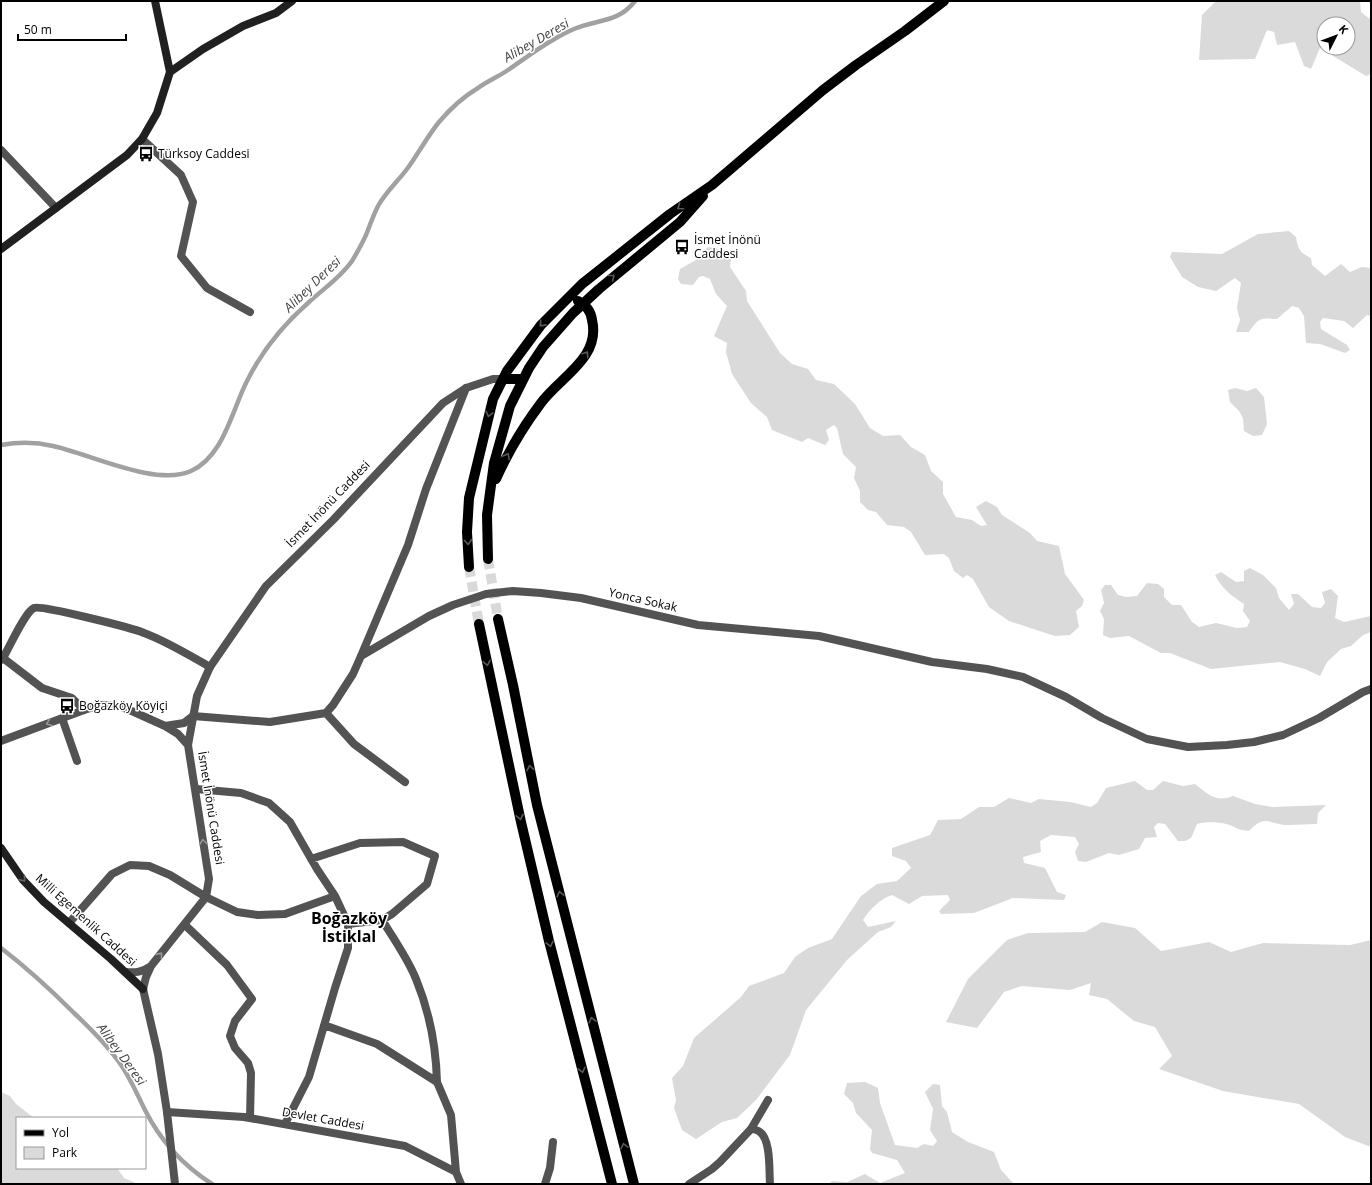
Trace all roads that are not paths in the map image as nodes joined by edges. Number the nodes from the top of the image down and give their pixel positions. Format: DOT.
graph roads {
  1 [pos="155,1"];
  2 [pos="291,1"];
  3 [pos="944,1"];
  4 [pos="170,72"];
  5 [pos="142,139"];
  6 [pos="1,150"];
  7 [pos="712,185"];
  8 [pos="56,208"];
  9 [pos="1,249"];
  10 [pos="570,296"];
  11 [pos="583,303"];
  12 [pos="250,312"];
  13 [pos="503,378"];
  14 [pos="523,379"];
  15 [pos="466,388"];
  16 [pos="490,491"];
  17 [pos="488,559"];
  18 [pos="469,567"];
  19 [pos="498,619"];
  20 [pos="479,624"];
  21 [pos="361,656"];
  22 [pos="2,659"];
  23 [pos="210,666"];
  24 [pos="1371,689"];
  25 [pos="84,710"];
  26 [pos="326,713"];
  27 [pos="193,716"];
  28 [pos="62,718"];
  29 [pos="164,726"];
  30 [pos="1,741"];
  31 [pos="188,745"];
  32 [pos="77,761"];
  33 [pos="405,782"];
  34 [pos="196,789"];
  35 [pos="1,848"];
  36 [pos="311,859"];
  37 [pos="335,896"];
  38 [pos="206,897"];
  39 [pos="382,920"];
  40 [pos="69,923"];
  41 [pos="348,924"];
  42 [pos="185,925"];
  43 [pos="151,966"];
  44 [pos="126,972"];
  45 [pos="143,989"];
  46 [pos="324,1025"];
  47 [pos="437,1082"];
  48 [pos="768,1100"];
  49 [pos="167,1112"];
  50 [pos="250,1118"];
  51 [pos="285,1124"];
  52 [pos="751,1129"];
  53 [pos="553,1142"];
  54 [pos="456,1172"];
  55 [pos="175,1184"];
  56 [pos="461,1184"];
  57 [pos="545,1184"];
  58 [pos="612,1184"];
  59 [pos="634,1184"];
  60 [pos="689,1184"];
  61 [pos="770,1184"];
  1 -- 4 [label="main road"];
  2 -- 4 [label="main road"];
  3 -- 7 [label="main road"];
  4 -- 5 [label="main road"];
  5 -- 8 [label="main road"];
  5 -- 12 [label="street"];
  6 -- 8 [label="street"];
  7 -- 10 [label="main road, one-way"];
  11 -- 7 [label="main road, one-way"];
  8 -- 9 [label="main road"];
  10 -- 11 [label="main road"];
  10 -- 13 [label="main road, one-way"];
  11 -- 14 [label="main road"];
  16 -- 11 [label="main road, one-way"];
  13 -- 14 [label="main road"];
  13 -- 15 [label="street, İsmet İnönü Caddesi"];
  13 -- 18 [label="main road, one-way"];
  14 -- 16 [label="main road"];
  15 -- 21 [label="street"];
  15 -- 23 [label="street, İsmet İnönü Caddesi"];
  16 -- 17 [label="main road"];
  59 -- 19 [label="main road, one-way"];
  20 -- 58 [label="main road, one-way"];
  21 -- 24 [label="street, Yonca Sokak"];
  21 -- 26 [label="street"];
  22 -- 23 [label="street"];
  22 -- 25 [label="street"];
  23 -- 27 [label="street, İsmet İnönü Caddesi"];
  25 -- 28 [label="street"];
  25 -- 29 [label="street"];
  26 -- 27 [label="street"];
  26 -- 33 [label="street"];
  27 -- 29 [label="street"];
  27 -- 31 [label="street, İsmet İnönü Caddesi"];
  28 -- 30 [label="street, one-way"];
  28 -- 32 [label="street"];
  29 -- 31 [label="street"];
  31 -- 34 [label="street, İsmet İnönü Caddesi"];
  34 -- 36 [label="street"];
  38 -- 34 [label="street, İsmet İnönü Caddesi, one-way"];
  35 -- 40 [label="main road, Milli Egemenlik Caddesi, one-way"];
  36 -- 37 [label="street"];
  36 -- 39 [label="street"];
  37 -- 38 [label="street"];
  37 -- 41 [label="street"];
  38 -- 40 [label="street"];
  38 -- 42 [label="street, İsmet İnönü Caddesi"];
  39 -- 41 [label="street"];
  39 -- 47 [label="street"];
  40 -- 44 [label="main road, Milli Egemenlik Caddesi"];
  41 -- 46 [label="street"];
  43 -- 42 [label="street, İsmet İnönü Caddesi, one-way"];
  42 -- 50 [label="street"];
  43 -- 44 [label="street"];
  43 -- 45 [label="street, İsmet İnönü Caddesi"];
  44 -- 45 [label="main road, Milli Egemenlik Caddesi"];
  45 -- 49 [label="street"];
  46 -- 47 [label="street"];
  46 -- 51 [label="street"];
  47 -- 54 [label="street"];
  48 -- 52 [label="street"];
  49 -- 50 [label="street, Devlet Caddesi"];
  49 -- 55 [label="street"];
  50 -- 51 [label="street, Devlet Caddesi"];
  51 -- 54 [label="street, Devlet Caddesi"];
  52 -- 60 [label="street"];
  52 -- 61 [label="street"];
  53 -- 57 [label="street"];
  54 -- 56 [label="street"];
}
